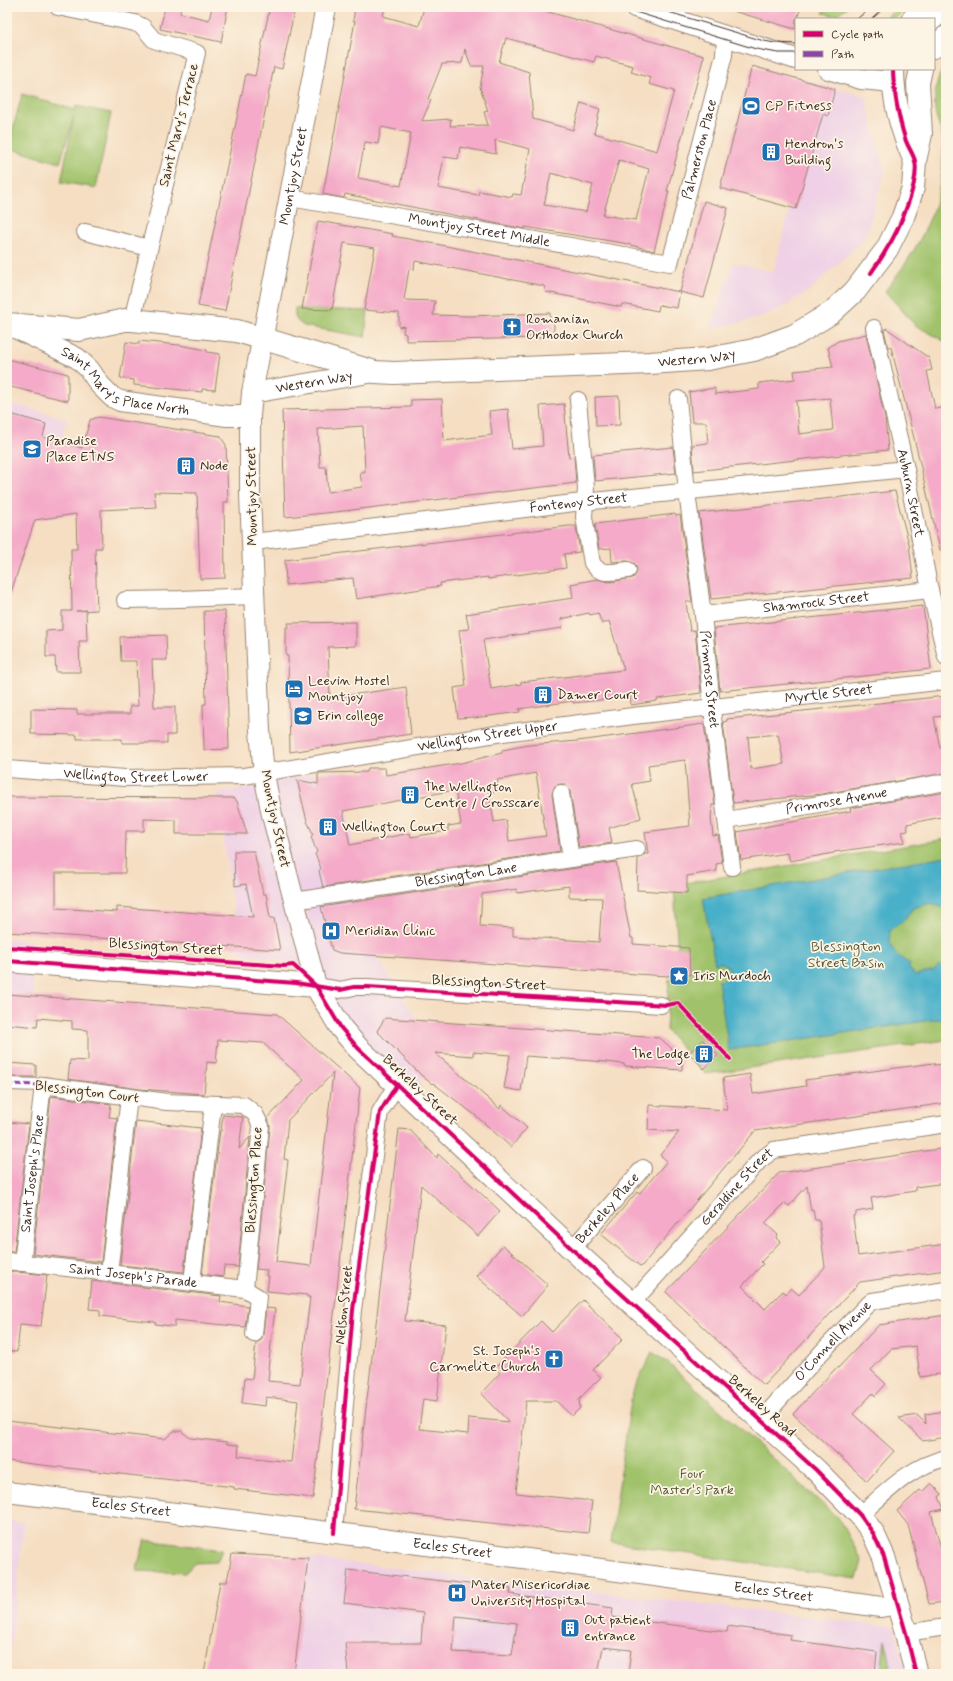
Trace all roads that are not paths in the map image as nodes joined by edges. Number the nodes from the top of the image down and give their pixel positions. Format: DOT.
graph roads {
  1 [pos="58,7"];
  2 [pos="326,7"];
  3 [pos="635,7"];
  4 [pos="922,7"];
  5 [pos="945,7"];
  6 [pos="914,18"];
  7 [pos="933,18"];
  8 [pos="725,35"];
  9 [pos="946,37"];
  10 [pos="935,46"];
  11 [pos="795,58"];
  12 [pos="831,70"];
  13 [pos="921,70"];
  14 [pos="893,76"];
  15 [pos="915,161"];
  16 [pos="290,198"];
  17 [pos="85,232"];
  18 [pos="149,248"];
  19 [pos="670,263"];
  20 [pos="132,320"];
  21 [pos="7,324"];
  22 [pos="874,328"];
  23 [pos="263,338"];
  24 [pos="375,372"];
  25 [pos="252,393"];
  26 [pos="678,399"];
  27 [pos="578,400"];
  28 [pos="250,416"];
  29 [pos="906,469"];
  30 [pos="687,492"];
  31 [pos="586,502"];
  32 [pos="253,542"];
  33 [pos="628,570"];
  34 [pos="930,590"];
  35 [pos="254,596"];
  36 [pos="125,600"];
  37 [pos="703,615"];
  38 [pos="946,658"];
  39 [pos="946,682"];
  40 [pos="712,707"];
  41 [pos="7,769"];
  42 [pos="264,774"];
  43 [pos="946,782"];
  44 [pos="561,793"];
  45 [pos="727,820"];
  46 [pos="637,849"];
  47 [pos="571,859"];
  48 [pos="732,867"];
  49 [pos="294,901"];
  50 [pos="7,961"];
  51 [pos="316,986"];
  52 [pos="661,1005"];
  53 [pos="7,1084"];
  54 [pos="397,1084"];
  55 [pos="42,1085"];
  56 [pos="129,1097"];
  57 [pos="167,1102"];
  58 [pos="213,1105"];
  59 [pos="946,1124"];
  60 [pos="644,1168"];
  61 [pos="521,1200"];
  62 [pos="572,1249"];
  63 [pos="15,1262"];
  64 [pos="109,1273"];
  65 [pos="192,1282"];
  66 [pos="946,1290"];
  67 [pos="251,1293"];
  68 [pos="633,1302"];
  69 [pos="254,1334"];
  70 [pos="762,1420"];
  71 [pos="946,1458"];
  72 [pos="7,1492"];
  73 [pos="860,1515"];
  74 [pos="334,1533"];
  75 [pos="898,1604"];
  76 [pos="946,1627"];
  77 [pos="906,1633"];
  78 [pos="916,1674"];
  1 -- 18 [label="street, Saint Mary's Terrace"];
  2 -- 16 [label="street, Mountjoy Street"];
  3 -- 8 [label="street"];
  4 -- 6 [label="main road"];
  5 -- 7 [label="main road"];
  8 -- 11 [label="street"];
  8 -- 19 [label="street, Palmerston Place"];
  9 -- 10 [label="main road"];
  12 -- 14 [label="street"];
  13 -- 15 [label="main road, Western Way"];
  14 -- 15 [label="main road, Western Way"];
  15 -- 24 [label="main road, Western Way"];
  16 -- 19 [label="street, Mountjoy Street Middle"];
  16 -- 23 [label="street, Mountjoy Street"];
  17 -- 18 [label="street"];
  18 -- 20 [label="street, Saint Mary's Terrace"];
  20 -- 21 [label="main road, Saint Mary's Place North"];
  20 -- 23 [label="main road, Saint Mary's Place North"];
  21 -- 28 [label="street, Saint Mary's Place North"];
  22 -- 29 [label="street, Auburn Street"];
  23 -- 24 [label="main road, Western Way"];
  23 -- 25 [label="street, Mountjoy Street"];
  24 -- 25 [label="street, Western Way"];
  25 -- 28 [label="street, Mountjoy Street"];
  26 -- 30 [label="street, Primrose Street"];
  27 -- 31 [label="street"];
  28 -- 32 [label="street, Mountjoy Street"];
  29 -- 30 [label="street, Fontenoy Street"];
  29 -- 34 [label="street, Auburn Street"];
  30 -- 31 [label="street, Fontenoy Street"];
  30 -- 37 [label="street, Primrose Street"];
  31 -- 32 [label="street, Fontenoy Street"];
  31 -- 33 [label="street"];
  32 -- 35 [label="street, Mountjoy Street"];
  34 -- 37 [label="street, Shamrock Street"];
  34 -- 38 [label="street, Auburn Street"];
  35 -- 36 [label="street"];
  35 -- 42 [label="street, Mountjoy Street"];
  37 -- 40 [label="street, Primrose Street"];
  39 -- 40 [label="street, Myrtle Street"];
  40 -- 42 [label="street, Wellington Street Upper"];
  40 -- 45 [label="street, Primrose Street"];
  41 -- 42 [label="street, Wellington Street Lower"];
  42 -- 49 [label="street, Mountjoy Street"];
  43 -- 45 [label="street, Primrose Avenue"];
  44 -- 47 [label="street"];
  45 -- 48 [label="street, Primrose Street"];
  46 -- 47 [label="street, Blessington Lane"];
  47 -- 49 [label="street, Blessington Lane"];
  49 -- 51 [label="street, Mountjoy Street"];
  50 -- 51 [label="main road, Blessington Street"];
  51 -- 52 [label="street, Blessington Street"];
  51 -- 54 [label="main road, Berkeley Street"];
  53 -- 55 [label="street, Blessington Court"];
  54 -- 61 [label="main road, Berkeley Street"];
  54 -- 74 [label="street, Nelson Street"];
  55 -- 56 [label="street, Blessington Court"];
  55 -- 63 [label="street, Saint Joseph's Place"];
  56 -- 57 [label="street, Blessington Court"];
  56 -- 64 [label="street"];
  57 -- 58 [label="street, Blessington Place"];
  58 -- 65 [label="street"];
  58 -- 67 [label="street, Blessington Place"];
  59 -- 68 [label="street, Geraldine Street"];
  60 -- 62 [label="street, Berkeley Place"];
  61 -- 62 [label="main road, Berkeley Road"];
  62 -- 68 [label="main road, Berkeley Road"];
  63 -- 64 [label="street, Saint Joseph's Parade"];
  64 -- 65 [label="street, Saint Joseph's Parade"];
  65 -- 67 [label="street, Saint Joseph's Parade"];
  66 -- 70 [label="street, O'Connell Avenue"];
  67 -- 69 [label="street"];
  68 -- 70 [label="main road, Berkeley Road"];
  70 -- 73 [label="main road, Berkeley Road"];
  71 -- 73 [label="street"];
  72 -- 74 [label="street, Eccles Street"];
  73 -- 75 [label="main road, Berkeley Road"];
  74 -- 75 [label="street, Eccles Street"];
  75 -- 77 [label="main road, Berkeley Road"];
  76 -- 77 [label="street"];
  77 -- 78 [label="main road, Berkeley Road"];
}
